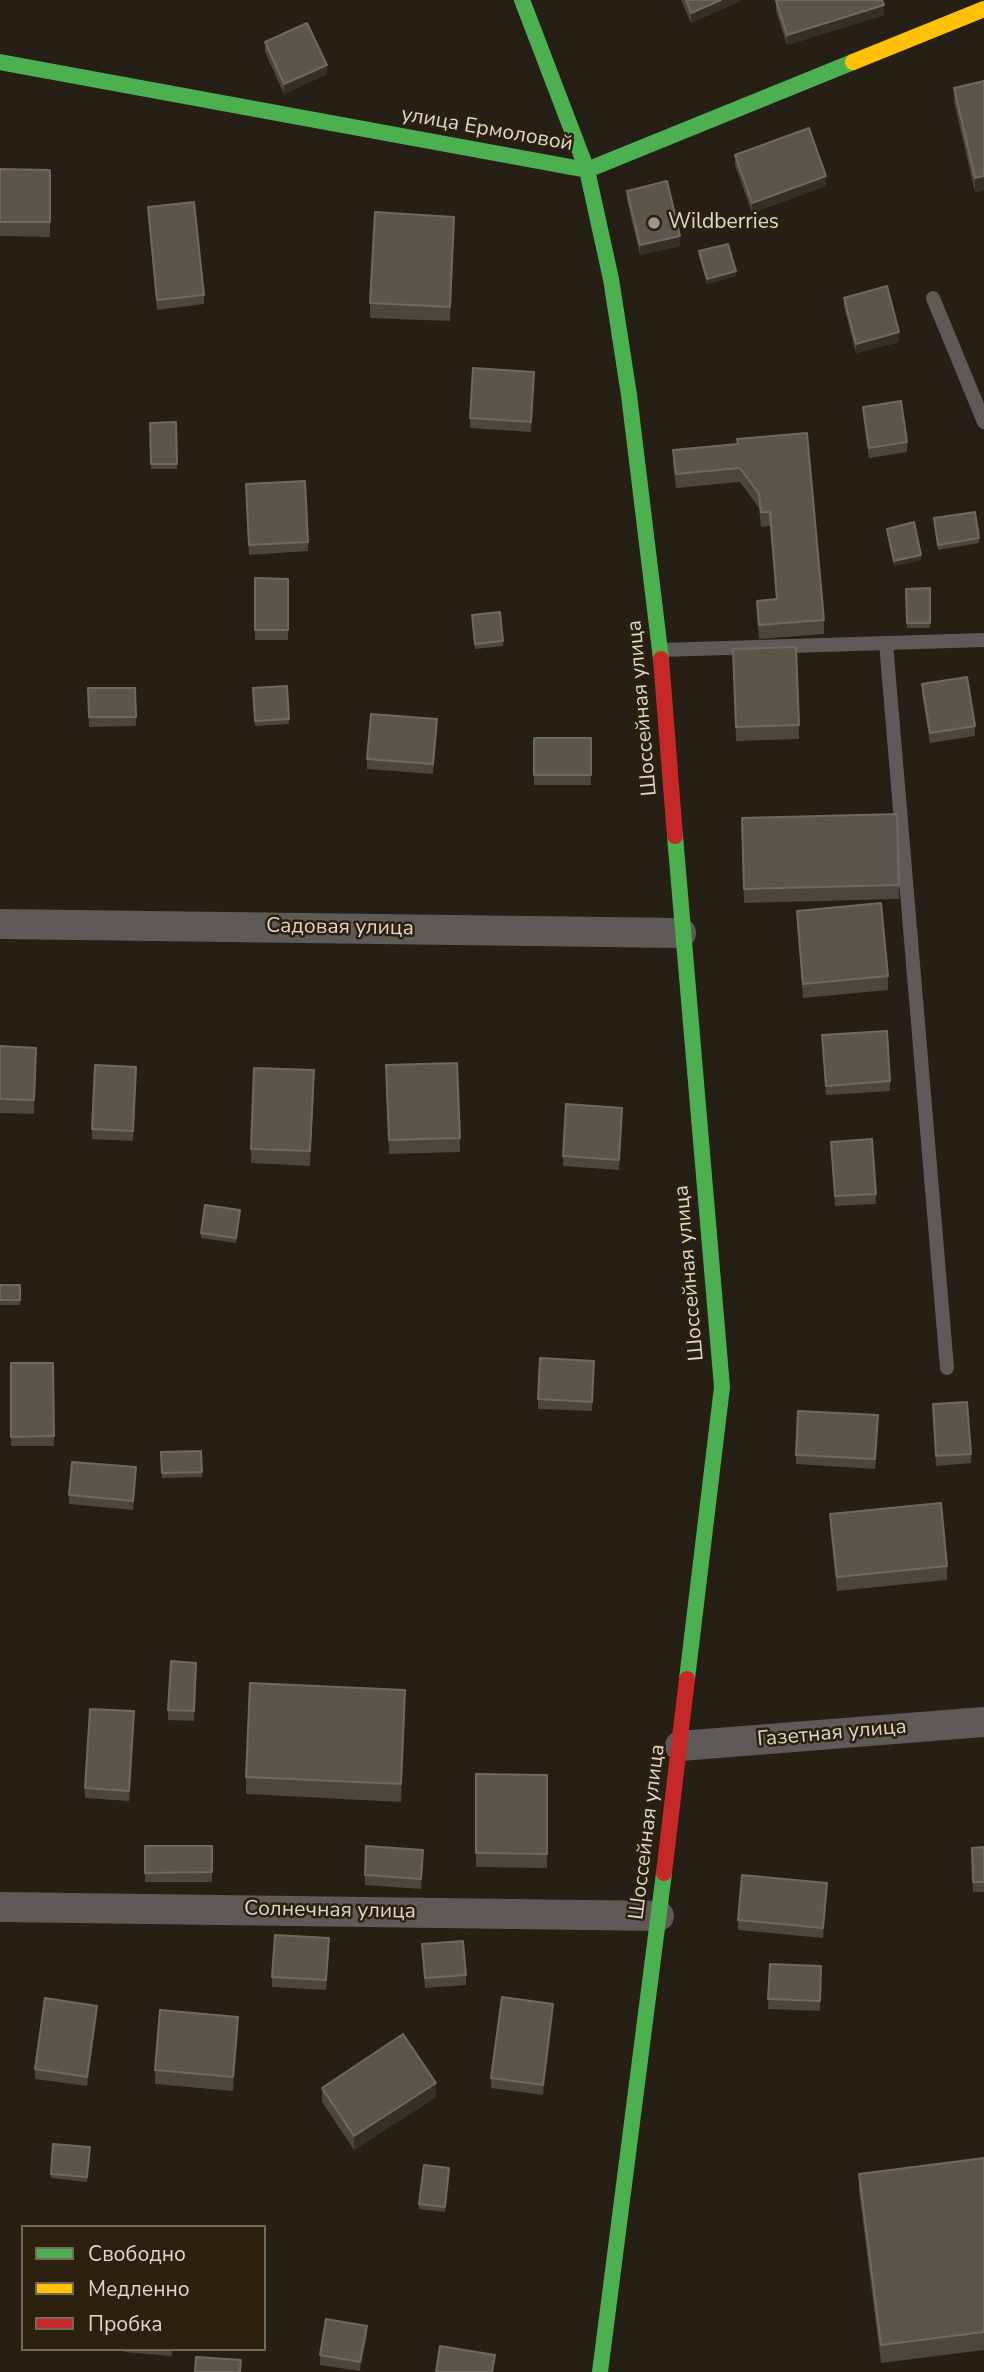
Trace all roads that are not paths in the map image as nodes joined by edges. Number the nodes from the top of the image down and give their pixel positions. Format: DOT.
graph roads {
  1 [pos="523,0"];
  2 [pos="984,9"];
  3 [pos="0,62"];
  4 [pos="587,170"];
  5 [pos="933,298"];
  6 [pos="984,422"];
  7 [pos="984,640"];
  8 [pos="886,643"];
  9 [pos="660,650"];
  10 [pos="0,924"];
  11 [pos="681,933"];
  12 [pos="947,1368"];
  13 [pos="984,1722"];
  14 [pos="680,1746"];
  15 [pos="0,1907"];
  16 [pos="659,1916"];
  17 [pos="600,2372"];
  1 -- 4 [label="main road, Шоссейная улица"];
  2 -- 4 [label="main road, улица Ермоловой"];
  3 -- 4 [label="main road, улица Ермоловой"];
  4 -- 9 [label="main road, Шоссейная улица"];
  5 -- 6 [label="lane"];
  7 -- 8 [label="lane"];
  8 -- 9 [label="lane"];
  8 -- 12 [label="lane"];
  9 -- 11 [label="main road, Шоссейная улица"];
  10 -- 11 [label="street, Садовая улица"];
  11 -- 14 [label="main road, Шоссейная улица"];
  13 -- 14 [label="street, Газетная улица"];
  14 -- 16 [label="main road, Шоссейная улица"];
  15 -- 16 [label="street, Солнечная улица"];
  16 -- 17 [label="main road, Шоссейная улица"];
}
